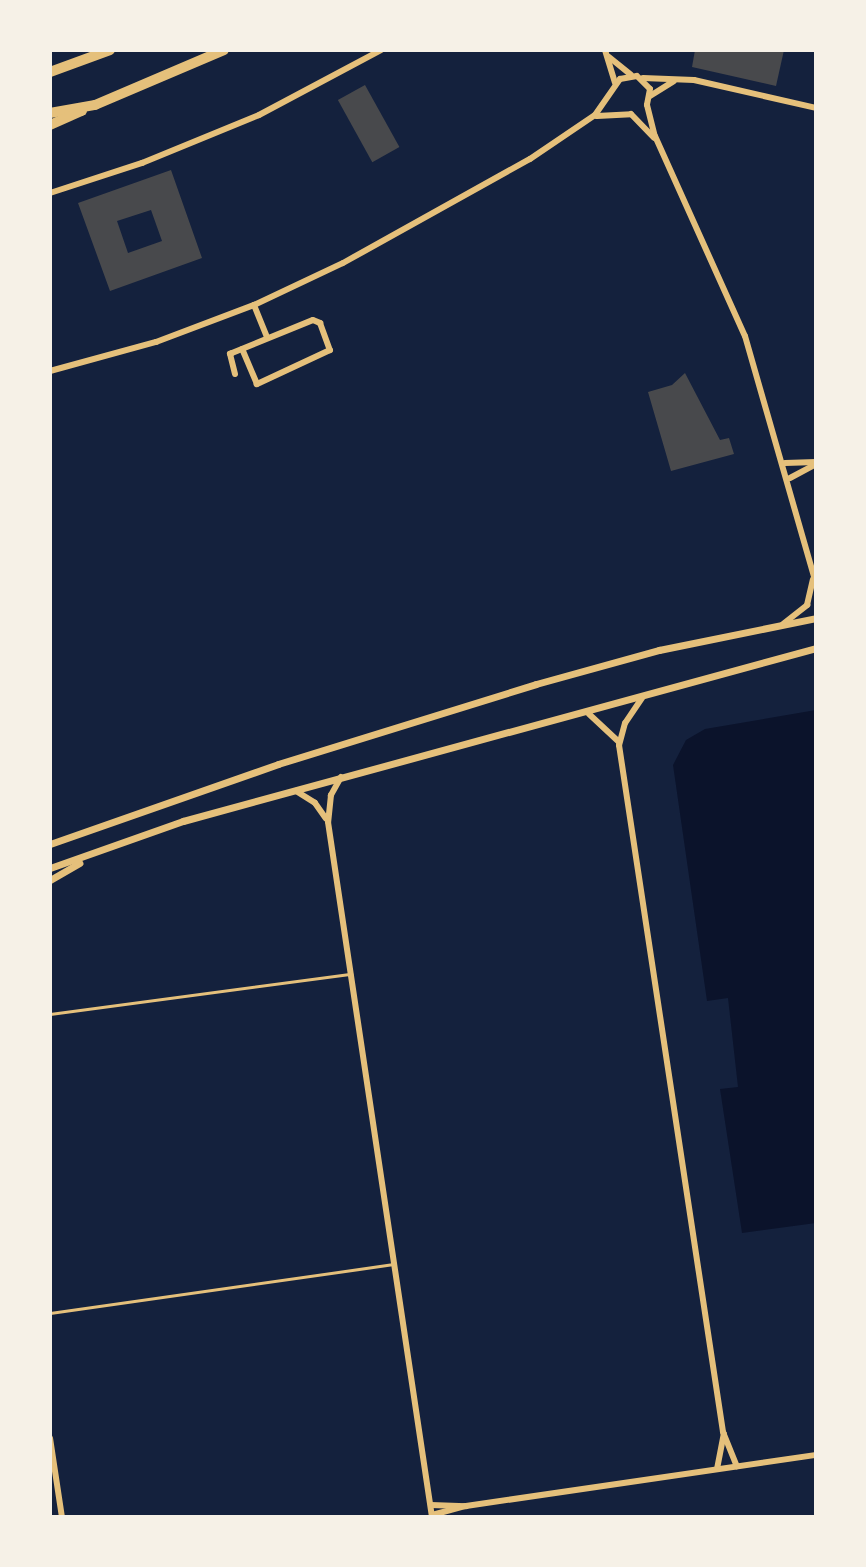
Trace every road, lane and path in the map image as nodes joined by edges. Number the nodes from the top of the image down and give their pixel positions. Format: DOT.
graph roads {
  1 [pos="110,50"];
  2 [pos="224,50"];
  3 [pos="381,50"];
  4 [pos="607,54"];
  5 [pos="50,72"];
  6 [pos="631,75"];
  7 [pos="642,78"];
  8 [pos="677,79"];
  9 [pos="615,83"];
  10 [pos="612,95"];
  11 [pos="650,96"];
  12 [pos="95,105"];
  13 [pos="647,105"];
  14 [pos="816,108"];
  15 [pos="620,111"];
  16 [pos="50,113"];
  17 [pos="631,114"];
  18 [pos="590,119"];
  19 [pos="50,125"];
  20 [pos="658,144"];
  21 [pos="50,193"];
  22 [pos="254,305"];
  23 [pos="267,338"];
  24 [pos="242,349"];
  25 [pos="50,371"];
  26 [pos="235,374"];
  27 [pos="785,463"];
  28 [pos="816,463"];
  29 [pos="790,478"];
  30 [pos="814,580"];
  31 [pos="816,618"];
  32 [pos="781,624"];
  33 [pos="816,648"];
  34 [pos="642,698"];
  35 [pos="589,714"];
  36 [pos="619,742"];
  37 [pos="341,777"];
  38 [pos="296,791"];
  39 [pos="328,822"];
  40 [pos="50,844"];
  41 [pos="89,857"];
  42 [pos="50,868"];
  43 [pos="50,880"];
  44 [pos="351,974"];
  45 [pos="50,1014"];
  46 [pos="394,1264"];
  47 [pos="50,1313"];
  48 [pos="724,1434"];
  49 [pos="50,1438"];
  50 [pos="816,1455"];
  51 [pos="737,1466"];
  52 [pos="717,1469"];
  53 [pos="431,1505"];
  54 [pos="466,1506"];
  55 [pos="432,1516"];
  56 [pos="62,1517"];
  1 -- 5 [label="highway"];
  2 -- 12 [label="highway"];
  3 -- 21 [label="street"];
  4 -- 6 [label="street"];
  4 -- 9 [label="street"];
  6 -- 7 [label="street"];
  6 -- 9 [label="street"];
  7 -- 8 [label="street"];
  7 -- 11 [label="street"];
  8 -- 11 [label="street"];
  8 -- 14 [label="street"];
  9 -- 10 [label="street"];
  10 -- 15 [label="street"];
  10 -- 18 [label="street"];
  11 -- 13 [label="street"];
  12 -- 16 [label="highway"];
  12 -- 19 [label="highway"];
  13 -- 17 [label="street"];
  13 -- 20 [label="street"];
  15 -- 17 [label="street"];
  15 -- 18 [label="street"];
  17 -- 20 [label="street"];
  18 -- 22 [label="street"];
  20 -- 27 [label="street"];
  22 -- 23 [label="street"];
  22 -- 25 [label="street"];
  23 -- 24 [label="street"];
  23 -- 24 [label="street"];
  24 -- 26 [label="street"];
  27 -- 28 [label="street"];
  27 -- 29 [label="street"];
  28 -- 29 [label="street"];
  29 -- 30 [label="street"];
  30 -- 32 [label="street"];
  31 -- 32 [label="street"];
  32 -- 40 [label="street"];
  33 -- 34 [label="street"];
  34 -- 35 [label="street"];
  34 -- 36 [label="street"];
  35 -- 36 [label="street"];
  35 -- 37 [label="street"];
  36 -- 48 [label="street"];
  37 -- 38 [label="street"];
  37 -- 39 [label="street"];
  38 -- 39 [label="street"];
  38 -- 41 [label="street"];
  39 -- 44 [label="street"];
  41 -- 42 [label="street"];
  41 -- 43 [label="street"];
  44 -- 45 [label="lane"];
  44 -- 46 [label="street"];
  46 -- 47 [label="lane"];
  46 -- 53 [label="street"];
  48 -- 51 [label="street"];
  48 -- 52 [label="street"];
  49 -- 56 [label="street"];
  50 -- 51 [label="street"];
  51 -- 52 [label="street"];
  52 -- 54 [label="street"];
  53 -- 54 [label="street"];
  53 -- 55 [label="street"];
  54 -- 55 [label="street"];
}
